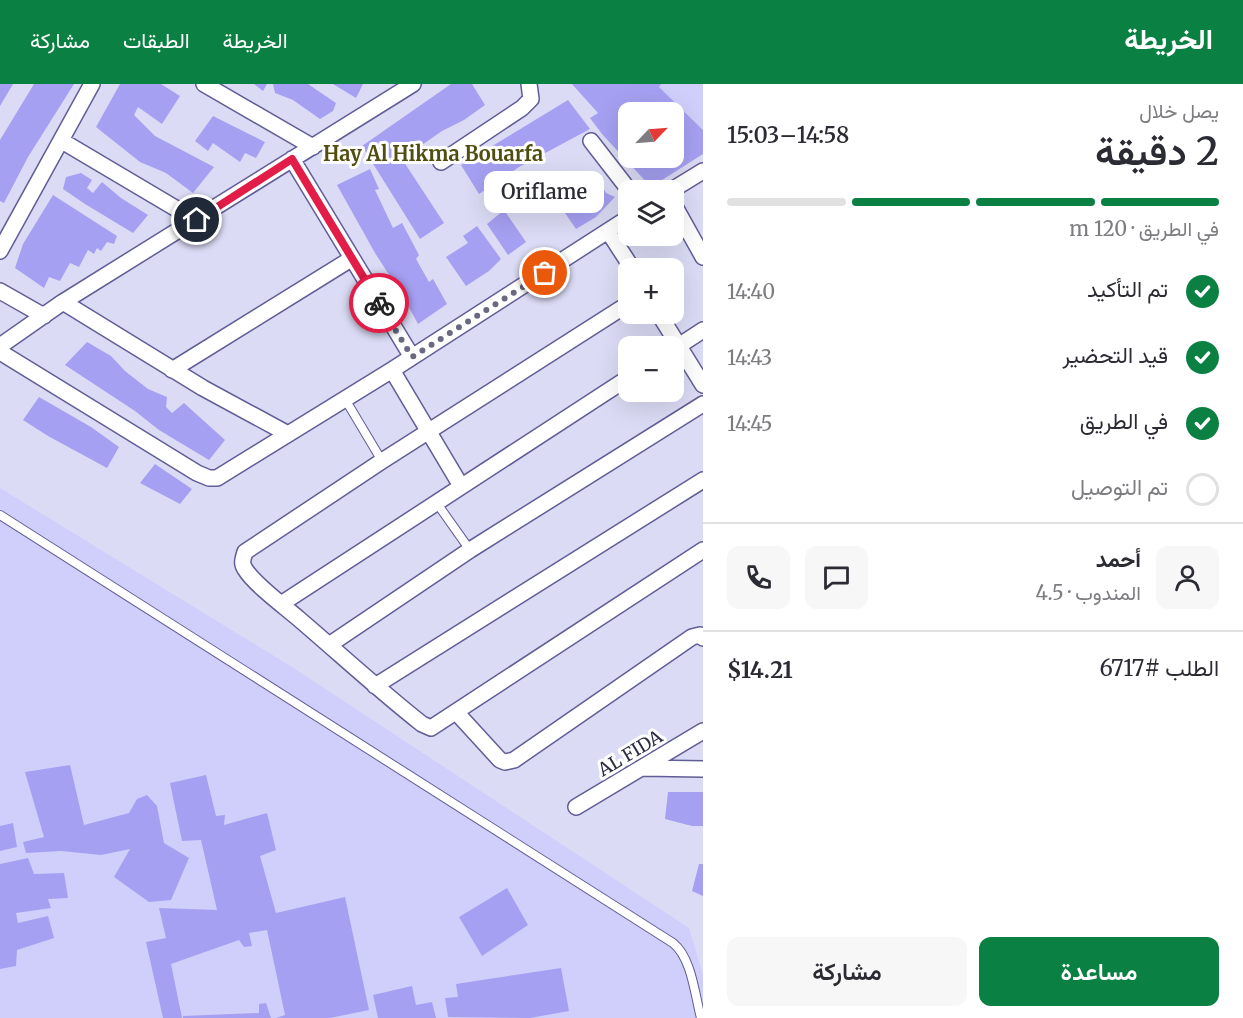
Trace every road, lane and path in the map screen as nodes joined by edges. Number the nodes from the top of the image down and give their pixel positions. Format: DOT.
graph roads {
  1 [pos="92,84"];
  2 [pos="204,84"];
  3 [pos="413,84"];
  4 [pos="528,84"];
  5 [pos="62,141"];
  6 [pos="591,141"];
  7 [pos="313,147"];
  8 [pos="292,159"];
  9 [pos="441,162"];
  10 [pos="703,171"];
  11 [pos="621,180"];
  12 [pos="684,183"];
  13 [pos="197,220"];
  14 [pos="684,223"];
  15 [pos="618,224"];
  16 [pos="608,231"];
  17 [pos="0,251"];
  18 [pos="703,257"];
  19 [pos="626,258"];
  20 [pos="351,259"];
  21 [pos="0,291"];
  22 [pos="63,302"];
  23 [pos="618,309"];
  24 [pos="44,316"];
  25 [pos="703,330"];
  26 [pos="684,342"];
  27 [pos="0,346"];
  28 [pos="0,352"];
  29 [pos="412,357"];
  30 [pos="684,358"];
  31 [pos="172,370"];
  32 [pos="392,370"];
  33 [pos="618,384"];
  34 [pos="703,385"];
  35 [pos="345,399"];
  36 [pos="703,404"];
  37 [pos="429,432"];
  38 [pos="288,434"];
  39 [pos="382,461"];
  40 [pos="703,480"];
  41 [pos="461,486"];
  42 [pos="436,502"];
  43 [pos="0,515"];
  44 [pos="470,550"];
  45 [pos="703,550"];
  46 [pos="281,604"];
  47 [pos="703,638"];
  48 [pos="329,645"];
  49 [pos="375,686"];
  50 [pos="456,712"];
  51 [pos="703,731"];
  52 [pos="642,768"];
  53 [pos="703,770"];
  54 [pos="576,807"];
  55 [pos="701,1018"];
  1 -- 5 [label="street"];
  2 -- 7 [label="street"];
  3 -- 7 [label="street"];
  4 -- 9 [label="street"];
  5 -- 13 [label="street"];
  5 -- 17 [label="street"];
  6 -- 11 [label="street"];
  7 -- 8 [label="street"];
  8 -- 13 [label="street"];
  8 -- 20 [label="street"];
  10 -- 12 [label="street"];
  13 -- 22 [label="street"];
  14 -- 18 [label="street"];
  15 -- 16 [label="street"];
  16 -- 19 [label="street"];
  16 -- 29 [label="street"];
  20 -- 29 [label="street"];
  20 -- 31 [label="street"];
  21 -- 24 [label="street"];
  22 -- 24 [label="street"];
  22 -- 31 [label="street"];
  23 -- 37 [label="street"];
  24 -- 27 [label="street"];
  25 -- 26 [label="street"];
  28 -- 38 [label="street"];
  29 -- 32 [label="street"];
  30 -- 34 [label="street"];
  31 -- 38 [label="street"];
  32 -- 35 [label="street"];
  32 -- 37 [label="street"];
  33 -- 41 [label="street"];
  35 -- 38 [label="street"];
  35 -- 39 [label="lane"];
  36 -- 44 [label="street"];
  37 -- 39 [label="street"];
  37 -- 41 [label="street"];
  39 -- 46 [label="street"];
  40 -- 49 [label="street"];
  41 -- 42 [label="street"];
  42 -- 44 [label="lane"];
  42 -- 46 [label="street"];
  43 -- 55 [label="lane"];
  44 -- 48 [label="street"];
  45 -- 50 [label="street"];
  46 -- 48 [label="street"];
  47 -- 50 [label="street"];
  48 -- 49 [label="street"];
  49 -- 50 [label="street"];
  51 -- 52 [label="street, AL FIDA"];
  52 -- 53 [label="street"];
  52 -- 54 [label="street, AL FIDA"];
}
